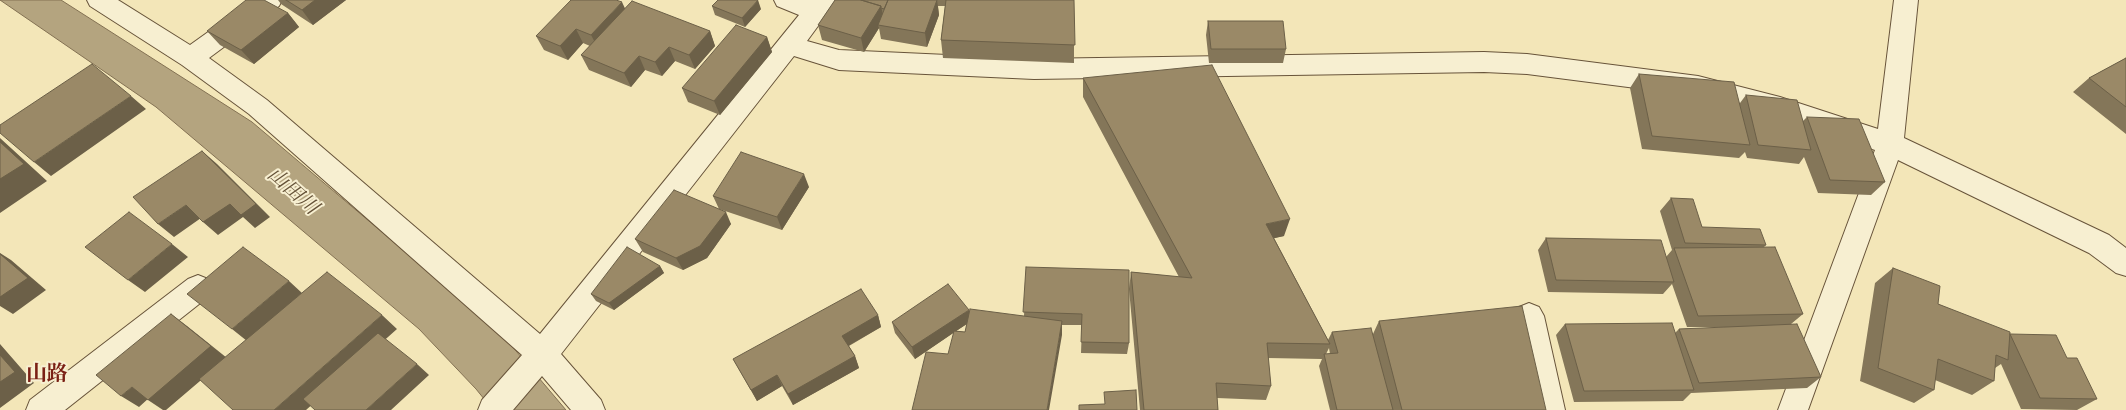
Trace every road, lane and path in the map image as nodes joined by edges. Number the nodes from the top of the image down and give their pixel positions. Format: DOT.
graph roads {
  1 [pos="98,0"];
  2 [pos="270,0"];
  3 [pos="786,0"];
  4 [pos="1906,0"];
  5 [pos="821,6"];
  6 [pos="789,45"];
  7 [pos="191,58"];
  8 [pos="1890,144"];
  9 [pos="2126,264"];
  10 [pos="198,288"];
  11 [pos="1529,316"];
  12 [pos="541,356"];
  13 [pos="41,410"];
  14 [pos="493,410"];
  15 [pos="590,410"];
  16 [pos="1550,410"];
  17 [pos="1793,410"];
  1 -- 7 [label="street"];
  2 -- 7 [label="street"];
  3 -- 5 [label="street"];
  4 -- 8 [label="street"];
  5 -- 6 [label="street"];
  6 -- 8 [label="street"];
  6 -- 12 [label="street"];
  7 -- 12 [label="street"];
  8 -- 9 [label="street"];
  8 -- 17 [label="street"];
  10 -- 13 [label="street"];
  11 -- 16 [label="street"];
  12 -- 14 [label="street"];
  12 -- 15 [label="street"];
}
